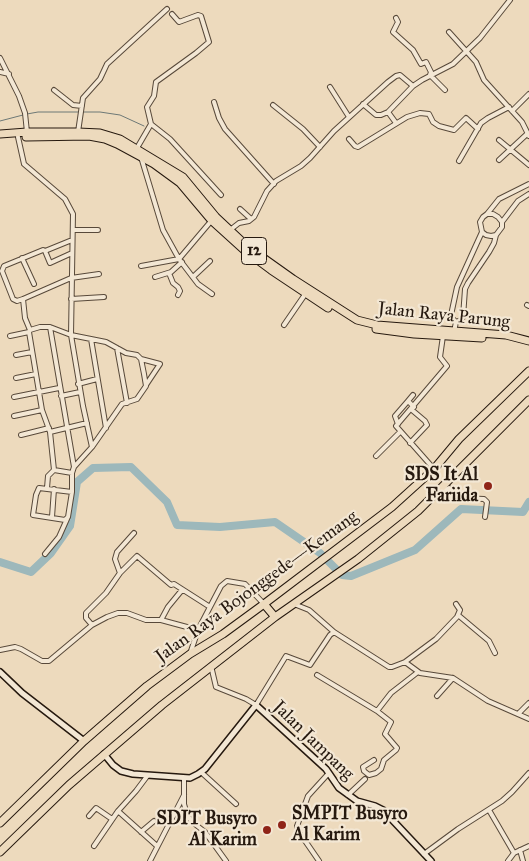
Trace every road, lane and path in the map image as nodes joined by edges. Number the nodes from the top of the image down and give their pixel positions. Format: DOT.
graph roads {
  1 [pos="510,0"];
  2 [pos="167,9"];
  3 [pos="172,14"];
  4 [pos="208,18"];
  5 [pos="396,18"];
  6 [pos="203,21"];
  7 [pos="449,32"];
  8 [pos="467,52"];
  9 [pos="0,58"];
  10 [pos="0,72"];
  11 [pos="9,74"];
  12 [pos="430,75"];
  13 [pos="413,86"];
  14 [pos="330,87"];
  15 [pos="54,90"];
  16 [pos="445,90"];
  17 [pos="529,94"];
  18 [pos="214,102"];
  19 [pos="363,104"];
  20 [pos="273,105"];
  21 [pos="510,109"];
  22 [pos="82,110"];
  23 [pos="388,112"];
  24 [pos="349,117"];
  25 [pos="396,123"];
  26 [pos="151,124"];
  27 [pos="478,129"];
  28 [pos="26,132"];
  29 [pos="0,134"];
  30 [pos="77,134"];
  31 [pos="528,135"];
  32 [pos="18,137"];
  33 [pos="0,139"];
  34 [pos="349,139"];
  35 [pos="499,140"];
  36 [pos="320,147"];
  37 [pos="137,148"];
  38 [pos="511,150"];
  39 [pos="141,157"];
  40 [pos="499,160"];
  41 [pos="459,161"];
  42 [pos="529,165"];
  43 [pos="274,184"];
  44 [pos="529,184"];
  45 [pos="529,194"];
  46 [pos="221,195"];
  47 [pos="240,210"];
  48 [pos="487,214"];
  49 [pos="214,219"];
  50 [pos="250,220"];
  51 [pos="502,222"];
  52 [pos="73,230"];
  53 [pos="98,230"];
  54 [pos="229,230"];
  55 [pos="482,232"];
  56 [pos="496,235"];
  57 [pos="72,240"];
  58 [pos="45,251"];
  59 [pos="72,253"];
  60 [pos="22,258"];
  61 [pos="180,260"];
  62 [pos="210,261"];
  63 [pos="141,266"];
  64 [pos="169,273"];
  65 [pos="99,274"];
  66 [pos="193,276"];
  67 [pos="155,277"];
  68 [pos="71,278"];
  69 [pos="34,284"];
  70 [pos="457,287"];
  71 [pos="465,289"];
  72 [pos="306,293"];
  73 [pos="212,294"];
  74 [pos="178,295"];
  75 [pos="104,297"];
  76 [pos="72,299"];
  77 [pos="23,300"];
  78 [pos="457,322"];
  79 [pos="284,325"];
  80 [pos="50,327"];
  81 [pos="30,331"];
  82 [pos="454,334"];
  83 [pos="71,335"];
  84 [pos="10,336"];
  85 [pos="443,336"];
  86 [pos="91,339"];
  87 [pos="529,341"];
  88 [pos="117,347"];
  89 [pos="529,347"];
  90 [pos="32,352"];
  91 [pos="16,355"];
  92 [pos="141,359"];
  93 [pos="529,371"];
  94 [pos="36,374"];
  95 [pos="16,378"];
  96 [pos="97,379"];
  97 [pos="78,384"];
  98 [pos="146,386"];
  99 [pos="59,388"];
  100 [pos="39,392"];
  101 [pos="80,392"];
  102 [pos="61,396"];
  103 [pos="413,396"];
  104 [pos="14,397"];
  105 [pos="529,400"];
  106 [pos="408,401"];
  107 [pos="127,402"];
  108 [pos="413,408"];
  109 [pos="42,410"];
  110 [pos="14,416"];
  111 [pos="86,423"];
  112 [pos="398,424"];
  113 [pos="67,428"];
  114 [pos="106,428"];
  115 [pos="49,430"];
  116 [pos="400,432"];
  117 [pos="21,436"];
  118 [pos="410,443"];
  119 [pos="92,447"];
  120 [pos="376,456"];
  121 [pos="74,467"];
  122 [pos="434,469"];
  123 [pos="54,470"];
  124 [pos="72,473"];
  125 [pos="47,488"];
  126 [pos="54,489"];
  127 [pos="438,491"];
  128 [pos="72,492"];
  129 [pos="52,518"];
  130 [pos="67,518"];
  131 [pos="485,518"];
  132 [pos="134,533"];
  133 [pos="45,554"];
  134 [pos="120,574"];
  135 [pos="182,590"];
  136 [pos="264,604"];
  137 [pos="294,604"];
  138 [pos="456,604"];
  139 [pos="210,607"];
  140 [pos="458,615"];
  141 [pos="275,617"];
  142 [pos="161,620"];
  143 [pos="92,625"];
  144 [pos="198,630"];
  145 [pos="334,632"];
  146 [pos="0,650"];
  147 [pos="496,652"];
  148 [pos="190,654"];
  149 [pos="404,662"];
  150 [pos="212,670"];
  151 [pos="0,672"];
  152 [pos="418,672"];
  153 [pos="316,675"];
  154 [pos="453,678"];
  155 [pos="437,696"];
  156 [pos="529,703"];
  157 [pos="256,705"];
  158 [pos="377,711"];
  159 [pos="518,714"];
  160 [pos="529,719"];
  161 [pos="84,741"];
  162 [pos="104,754"];
  163 [pos="374,760"];
  164 [pos="201,772"];
  165 [pos="529,773"];
  166 [pos="328,774"];
  167 [pos="148,775"];
  168 [pos="184,778"];
  169 [pos="365,780"];
  170 [pos="184,793"];
  171 [pos="348,795"];
  172 [pos="236,804"];
  173 [pos="489,810"];
  174 [pos="118,811"];
  175 [pos="89,816"];
  176 [pos="112,819"];
  177 [pos="154,820"];
  178 [pos="0,823"];
  179 [pos="141,832"];
  180 [pos="94,846"];
  181 [pos="156,846"];
  182 [pos="529,846"];
  183 [pos="520,850"];
  184 [pos="0,852"];
  185 [pos="514,853"];
  186 [pos="424,854"];
  187 [pos="150,861"];
  188 [pos="226,861"];
  189 [pos="319,861"];
  190 [pos="431,861"];
  191 [pos="508,861"];
  192 [pos="523,861"];
  1 -- 8 [label="street"];
  2 -- 22 [label="street"];
  3 -- 6 [label="street"];
  4 -- 6 [label="street"];
  5 -- 12 [label="street"];
  6 -- 26 [label="street"];
  7 -- 8 [label="street"];
  8 -- 12 [label="street"];
  8 -- 21 [label="street"];
  9 -- 11 [label="street"];
  10 -- 11 [label="street"];
  11 -- 28 [label="street"];
  12 -- 13 [label="street"];
  12 -- 16 [label="street"];
  13 -- 19 [label="street"];
  13 -- 23 [label="street"];
  14 -- 24 [label="street"];
  15 -- 22 [label="street"];
  17 -- 21 [label="street"];
  18 -- 43 [label="street"];
  19 -- 23 [label="street"];
  19 -- 24 [label="street"];
  20 -- 36 [label="street"];
  21 -- 27 [label="street"];
  21 -- 31 [label="street"];
  22 -- 30 [label="street"];
  23 -- 25 [label="street"];
  24 -- 36 [label="street"];
  25 -- 27 [label="street"];
  25 -- 34 [label="street"];
  26 -- 37 [label="street"];
  26 -- 46 [label="street"];
  27 -- 41 [label="street"];
  28 -- 29 [label="highway, Jalan Raya Parung / 12"];
  28 -- 30 [label="highway, Jalan Raya Parung / 12"];
  30 -- 32 [label="highway, Jalan Raya Parung / 12"];
  30 -- 37 [label="highway, Jalan Raya Parung / 12"];
  30 -- 39 [label="highway, Jalan Raya Parung / 12"];
  31 -- 38 [label="street"];
  32 -- 33 [label="highway, Jalan Raya Parung / 12"];
  32 -- 52 [label="street"];
  35 -- 38 [label="street"];
  36 -- 43 [label="street"];
  37 -- 49 [label="highway, Jalan Raya Parung / 12"];
  38 -- 40 [label="street"];
  38 -- 42 [label="street"];
  39 -- 49 [label="highway, Jalan Raya Parung / 12"];
  39 -- 61 [label="street"];
  43 -- 50 [label="street"];
  44 -- 48 [label="street"];
  45 -- 51 [label="street"];
  47 -- 50 [label="street"];
  48 -- 51 [label="street"];
  48 -- 55 [label="street"];
  49 -- 54 [label="highway, Jalan Raya Parung / 12"];
  49 -- 61 [label="street"];
  49 -- 72 [label="highway, Jalan Raya Parung / 12"];
  50 -- 54 [label="street"];
  51 -- 56 [label="street"];
  52 -- 53 [label="street"];
  52 -- 57 [label="street"];
  54 -- 82 [label="highway, Jalan Raya Parung / 12"];
  55 -- 56 [label="street"];
  55 -- 70 [label="street"];
  56 -- 71 [label="street"];
  57 -- 58 [label="street"];
  57 -- 59 [label="street"];
  58 -- 59 [label="street"];
  58 -- 60 [label="street"];
  59 -- 68 [label="street"];
  60 -- 69 [label="street"];
  60 -- 77 [label="street"];
  61 -- 63 [label="street"];
  61 -- 64 [label="street"];
  61 -- 66 [label="street"];
  62 -- 66 [label="street"];
  64 -- 67 [label="street"];
  64 -- 74 [label="street"];
  65 -- 68 [label="street"];
  66 -- 73 [label="street"];
  68 -- 76 [label="street"];
  68 -- 77 [label="street"];
  70 -- 71 [label="street"];
  70 -- 78 [label="street"];
  71 -- 78 [label="street"];
  72 -- 79 [label="street"];
  72 -- 85 [label="highway, Jalan Raya Parung / 12"];
  75 -- 76 [label="street"];
  76 -- 83 [label="street"];
  77 -- 81 [label="street"];
  78 -- 82 [label="street"];
  80 -- 81 [label="street"];
  80 -- 83 [label="street"];
  80 -- 99 [label="street"];
  81 -- 84 [label="street"];
  81 -- 90 [label="street"];
  82 -- 85 [label="highway, Jalan Raya Parung / 12"];
  82 -- 87 [label="highway, Jalan Raya Parung / 12"];
  82 -- 89 [label="highway, Jalan Raya Parung / 12"];
  83 -- 86 [label="street"];
  83 -- 97 [label="street"];
  85 -- 108 [label="street"];
  86 -- 88 [label="street"];
  86 -- 96 [label="street"];
  88 -- 92 [label="street"];
  88 -- 107 [label="street"];
  90 -- 91 [label="street"];
  90 -- 94 [label="street"];
  92 -- 98 [label="street"];
  92 -- 98 [label="street"];
  93 -- 122 [label="highway, Jalan Raya Bojonggede—Kemang"];
  94 -- 95 [label="street"];
  94 -- 100 [label="street"];
  96 -- 97 [label="street"];
  96 -- 114 [label="street"];
  97 -- 101 [label="street"];
  98 -- 107 [label="street"];
  99 -- 100 [label="street"];
  99 -- 102 [label="street"];
  100 -- 104 [label="street"];
  100 -- 109 [label="street"];
  101 -- 102 [label="street"];
  101 -- 111 [label="street"];
  102 -- 113 [label="street"];
  103 -- 106 [label="street"];
  105 -- 127 [label="highway, Jalan Raya Bojonggede—Kemang"];
  106 -- 108 [label="street"];
  106 -- 112 [label="street"];
  107 -- 114 [label="street"];
  108 -- 112 [label="street"];
  108 -- 118 [label="street"];
  109 -- 110 [label="street"];
  109 -- 115 [label="street"];
  111 -- 113 [label="street"];
  111 -- 119 [label="street"];
  112 -- 116 [label="street"];
  113 -- 115 [label="street"];
  113 -- 121 [label="street"];
  114 -- 119 [label="street"];
  115 -- 117 [label="street"];
  115 -- 123 [label="street"];
  116 -- 118 [label="street"];
  116 -- 120 [label="street"];
  118 -- 122 [label="street"];
  119 -- 121 [label="street"];
  121 -- 124 [label="street"];
  122 -- 136 [label="highway, Jalan Raya Bojonggede—Kemang"];
  123 -- 124 [label="street"];
  123 -- 125 [label="street"];
  124 -- 128 [label="street"];
  125 -- 126 [label="street"];
  125 -- 129 [label="street"];
  126 -- 128 [label="street"];
  126 -- 129 [label="street"];
  127 -- 131 [label="street"];
  127 -- 137 [label="highway, Jalan Raya Bojonggede—Kemang"];
  128 -- 130 [label="street"];
  129 -- 130 [label="street"];
  130 -- 133 [label="street"];
  132 -- 134 [label="street"];
  134 -- 135 [label="street"];
  134 -- 143 [label="street"];
  135 -- 139 [label="street"];
  135 -- 142 [label="street"];
  136 -- 139 [label="street"];
  136 -- 141 [label="highway"];
  136 -- 148 [label="highway, Jalan Raya Bojonggede—Kemang"];
  137 -- 141 [label="highway, Jalan Raya Bojonggede—Kemang"];
  137 -- 145 [label="street"];
  138 -- 140 [label="street"];
  139 -- 144 [label="street"];
  140 -- 147 [label="street"];
  140 -- 149 [label="street"];
  141 -- 162 [label="highway, Jalan Raya Bojonggede—Kemang"];
  142 -- 143 [label="street"];
  142 -- 144 [label="street"];
  143 -- 146 [label="street"];
  144 -- 148 [label="street"];
  145 -- 149 [label="street"];
  145 -- 157 [label="street"];
  148 -- 161 [label="highway, Jalan Raya Bojonggede—Kemang"];
  149 -- 152 [label="street"];
  150 -- 157 [label="street"];
  151 -- 161 [label="street"];
  152 -- 154 [label="street"];
  152 -- 158 [label="street"];
  153 -- 158 [label="street"];
  154 -- 155 [label="street"];
  154 -- 159 [label="street"];
  156 -- 159 [label="street"];
  157 -- 164 [label="street, Jalan Jampang"];
  157 -- 166 [label="street, Jalan Jampang"];
  158 -- 163 [label="street"];
  159 -- 160 [label="street"];
  161 -- 178 [label="highway, Jalan Raya Bojonggede—Kemang"];
  162 -- 167 [label="street, Jalan Jampang"];
  162 -- 184 [label="highway, Jalan Raya Bojonggede—Kemang"];
  164 -- 168 [label="street, Jalan Jampang"];
  164 -- 172 [label="street"];
  165 -- 173 [label="street"];
  166 -- 171 [label="street, Jalan Jampang"];
  166 -- 189 [label="street"];
  167 -- 168 [label="street, Jalan Jampang"];
  167 -- 174 [label="street"];
  168 -- 170 [label="street"];
  169 -- 171 [label="street"];
  170 -- 181 [label="street"];
  170 -- 188 [label="street"];
  171 -- 186 [label="street, Jalan Jampang"];
  173 -- 185 [label="street"];
  173 -- 186 [label="street"];
  174 -- 176 [label="street"];
  174 -- 179 [label="street"];
  175 -- 176 [label="street"];
  176 -- 180 [label="street"];
  177 -- 179 [label="street"];
  179 -- 181 [label="street"];
  181 -- 187 [label="street"];
  182 -- 183 [label="street"];
  183 -- 185 [label="street"];
  183 -- 192 [label="street"];
  185 -- 191 [label="street"];
  186 -- 190 [label="street, Jalan Jampang"];
}
